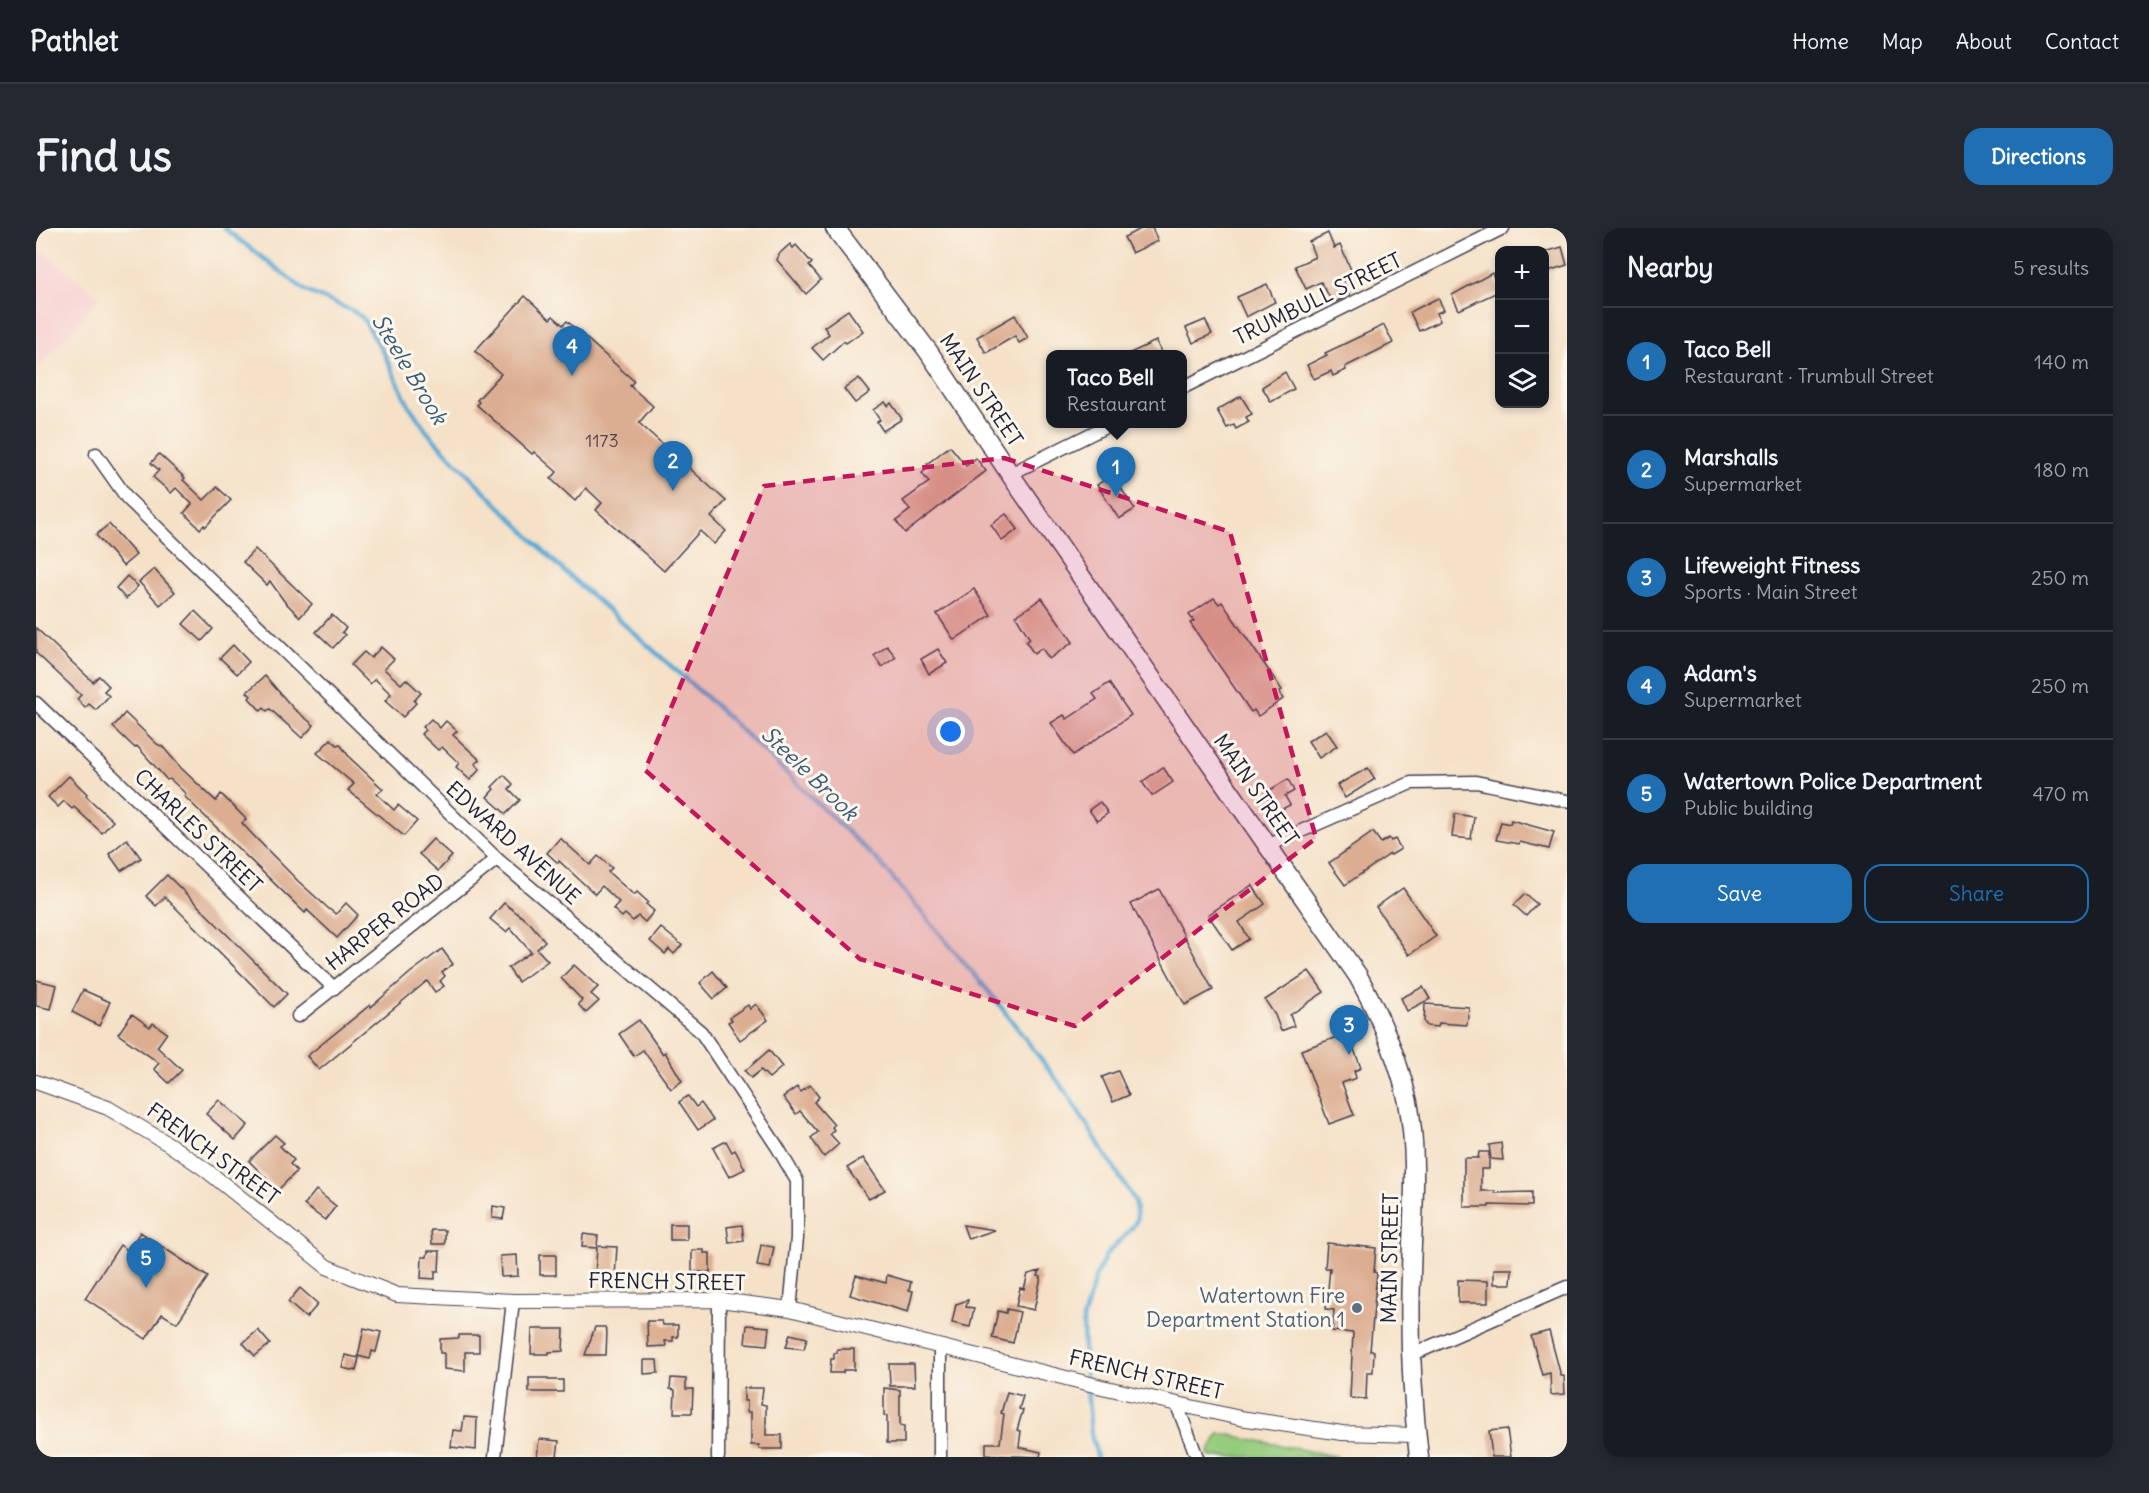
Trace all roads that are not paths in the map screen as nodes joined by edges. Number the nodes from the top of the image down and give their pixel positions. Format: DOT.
graph roads {
  1 [pos="835,228"];
  2 [pos="1503,228"];
  3 [pos="1187,386"];
  4 [pos="1101,428"];
  5 [pos="96,454"];
  6 [pos="1010,474"];
  7 [pos="36,703"];
  8 [pos="1567,801"];
  9 [pos="1267,846"];
  10 [pos="497,859"];
  11 [pos="334,988"];
  12 [pos="297,1016"];
  13 [pos="36,1082"];
  14 [pos="1567,1287"];
  15 [pos="719,1300"];
  16 [pos="513,1302"];
  17 [pos="790,1309"];
  18 [pos="940,1347"];
  19 [pos="1411,1355"];
  20 [pos="1177,1405"];
  21 [pos="1416,1435"];
  22 [pos="495,1457"];
  23 [pos="718,1457"];
  24 [pos="940,1457"];
  25 [pos="1197,1457"];
  26 [pos="1419,1457"];
  1 -- 6 [label="main road, MAIN STREET"];
  2 -- 3 [label="street, TRUMBULL STREET"];
  4 -- 6 [label="street"];
  5 -- 10 [label="street, EDWARD AVENUE"];
  6 -- 9 [label="main road, MAIN STREET"];
  7 -- 11 [label="street, CHARLES STREET"];
  8 -- 9 [label="street"];
  9 -- 19 [label="main road, MAIN STREET"];
  10 -- 11 [label="street, HARPER ROAD"];
  10 -- 17 [label="street, EDWARD AVENUE"];
  11 -- 12 [label="street, HARPER ROAD"];
  13 -- 16 [label="street, FRENCH STREET"];
  14 -- 19 [label="street"];
  15 -- 16 [label="street, FRENCH STREET"];
  15 -- 17 [label="street, FRENCH STREET"];
  15 -- 23 [label="street"];
  16 -- 22 [label="street"];
  17 -- 18 [label="street, FRENCH STREET"];
  18 -- 20 [label="street, FRENCH STREET"];
  18 -- 24 [label="street"];
  19 -- 21 [label="main road, MAIN STREET"];
  20 -- 21 [label="street, FRENCH STREET"];
  20 -- 25 [label="street"];
  21 -- 26 [label="main road, MAIN STREET"];
}
